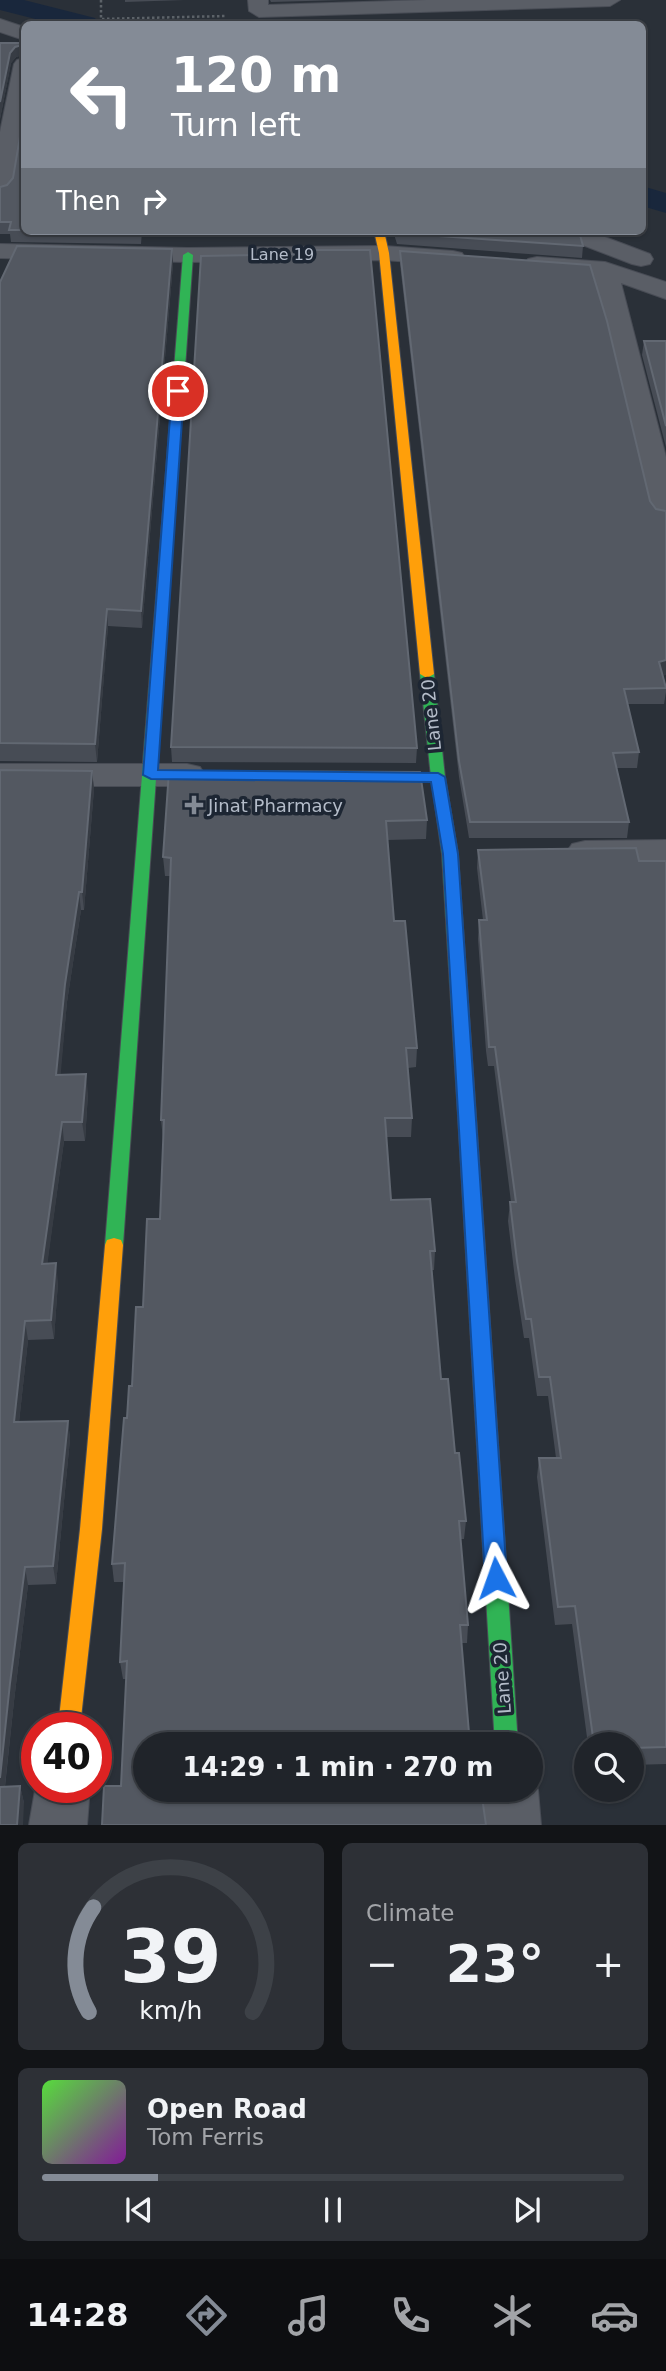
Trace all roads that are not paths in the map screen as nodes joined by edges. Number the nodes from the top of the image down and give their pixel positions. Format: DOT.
graph roads {
  1 [pos="258,0"];
  2 [pos="610,0"];
  3 [pos="417,3"];
  4 [pos="0,25"];
  5 [pos="21,33"];
  6 [pos="21,80"];
  7 [pos="0,189"];
  8 [pos="573,235"];
  9 [pos="381,242"];
  10 [pos="0,251"];
  11 [pos="188,255"];
  12 [pos="480,260"];
  13 [pos="612,260"];
  14 [pos="508,262"];
  15 [pos="666,269"];
  16 [pos="666,291"];
  17 [pos="666,515"];
  18 [pos="0,775"];
  19 [pos="151,775"];
  20 [pos="219,775"];
  21 [pos="666,852"];
  22 [pos="558,853"];
  23 [pos="71,1712"];
  24 [pos="505,1732"];
  25 [pos="510,1802"];
  26 [pos="60,1803"];
  27 [pos="58,1825"];
  28 [pos="512,1825"];
  1 -- 3 [label="street"];
  2 -- 3 [label="street"];
  4 -- 5 [label="street"];
  6 -- 7 [label="street"];
  8 -- 13 [label="street"];
  9 -- 11 [label="street, Lane 19"];
  9 -- 12 [label="street, Lane 19"];
  9 -- 24 [label="street, Lane 20"];
  10 -- 11 [label="street, Lane 19"];
  11 -- 19 [label="street"];
  13 -- 14 [label="street"];
  13 -- 15 [label="street"];
  13 -- 16 [label="street"];
  13 -- 17 [label="street"];
  18 -- 19 [label="street"];
  19 -- 20 [label="street"];
  19 -- 23 [label="street"];
  21 -- 22 [label="street"];
  25 -- 28 [label="street"];
  26 -- 27 [label="street"];
}
